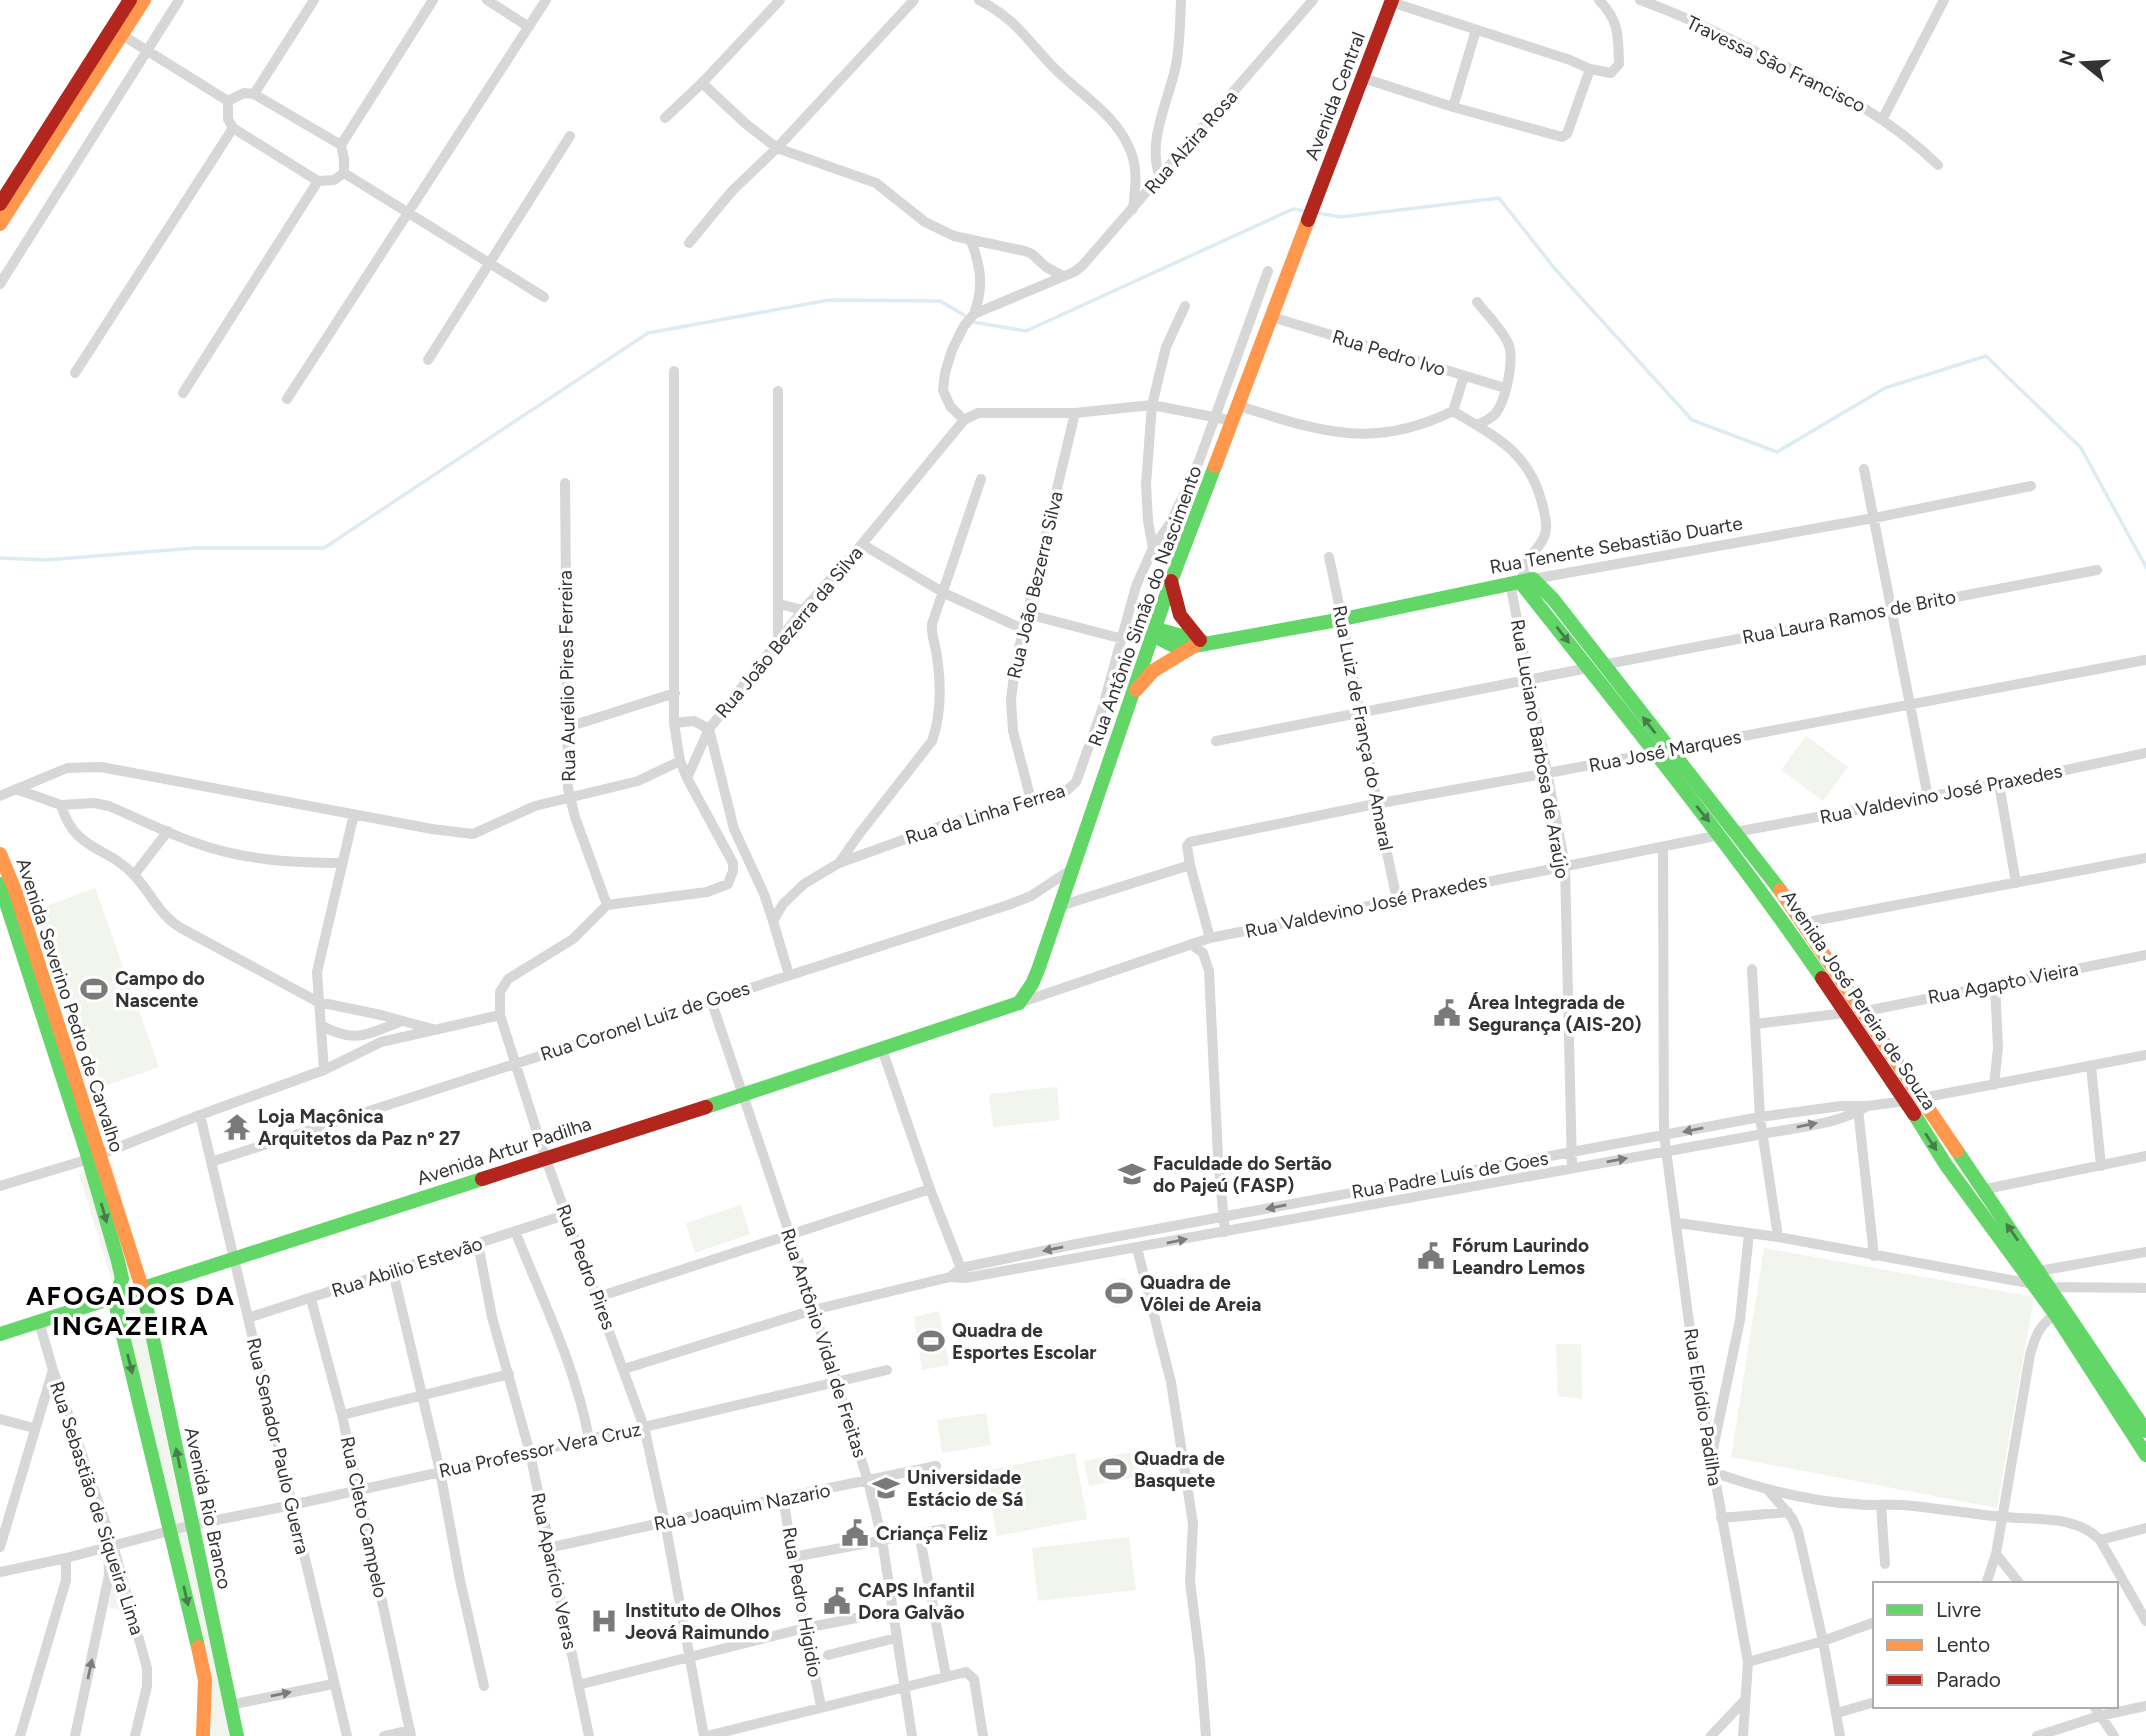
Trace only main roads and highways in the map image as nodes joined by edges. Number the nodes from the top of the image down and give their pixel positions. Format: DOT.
graph roads {
  1 [pos="130,0"];
  2 [pos="144,0"];
  3 [pos="1391,1"];
  4 [pos="0,204"];
  5 [pos="1308,222"];
  6 [pos="0,224"];
  7 [pos="1522,579"];
  8 [pos="1171,581"];
  9 [pos="1152,635"];
  10 [pos="1201,643"];
  11 [pos="1595,666"];
  12 [pos="1132,694"];
  13 [pos="0,854"];
  14 [pos="0,884"];
  15 [pos="1019,1003"];
  16 [pos="1912,1099"];
  17 [pos="79,1111"];
  18 [pos="92,1151"];
  19 [pos="2041,1281"];
  20 [pos="142,1288"];
  21 [pos="115,1298"];
  22 [pos="2060,1312"];
  23 [pos="0,1334"];
  24 [pos="2146,1431"];
  25 [pos="2146,1455"];
  26 [pos="203,1736"];
  27 [pos="237,1736"];
  1 -- 4 [label="main road"];
  2 -- 6 [label="main road"];
  3 -- 5 [label="main road, Avenida Central"];
  5 -- 8 [label="main road, Rua Antônio Simão do Nascimento"];
  7 -- 10 [label="main road, Rua Tenente Sebastião Duarte"];
  7 -- 11 [label="main road, Avenida José Pereira de Souza"];
  8 -- 9 [label="main road, Rua Antônio Simão do Nascimento"];
  8 -- 10 [label="main road"];
  9 -- 10 [label="main road, Rua Tenente Sebastião Duarte"];
  9 -- 12 [label="main road, Rua Antônio Simão do Nascimento"];
  10 -- 12 [label="main road"];
  11 -- 16 [label="main road, Avenida José Pereira de Souza, one-way"];
  16 -- 11 [label="main road, Avenida José Pereira de Souza, one-way"];
  12 -- 15 [label="main road, Rua Antônio Simão do Nascimento"];
  13 -- 17 [label="main road, Avenida Severino Pedro de Carvalho"];
  14 -- 17 [label="main road, Avenida Severino Pedro de Carvalho"];
  15 -- 20 [label="main road, Avenida Artur Padilha"];
  19 -- 16 [label="main road, Avenida José Pereira de Souza, one-way"];
  16 -- 19 [label="main road, Avenida José Pereira de Souza, one-way"];
  17 -- 18 [label="main road, Avenida Severino Pedro de Carvalho"];
  18 -- 20 [label="main road, Avenida Severino Pedro de Carvalho"];
  18 -- 21 [label="main road, Avenida Severino Pedro de Carvalho, one-way"];
  19 -- 22 [label="main road, Avenida José Pereira de Souza"];
  20 -- 21 [label="main road, Avenida Artur Padilha"];
  27 -- 20 [label="main road, Avenida Rio Branco, one-way"];
  21 -- 23 [label="main road, Avenida Artur Padilha"];
  21 -- 26 [label="main road, Avenida Rio Branco, one-way"];
  22 -- 24 [label="main road, Avenida José Pereira de Souza"];
  22 -- 25 [label="main road, Avenida José Pereira de Souza"];
}
